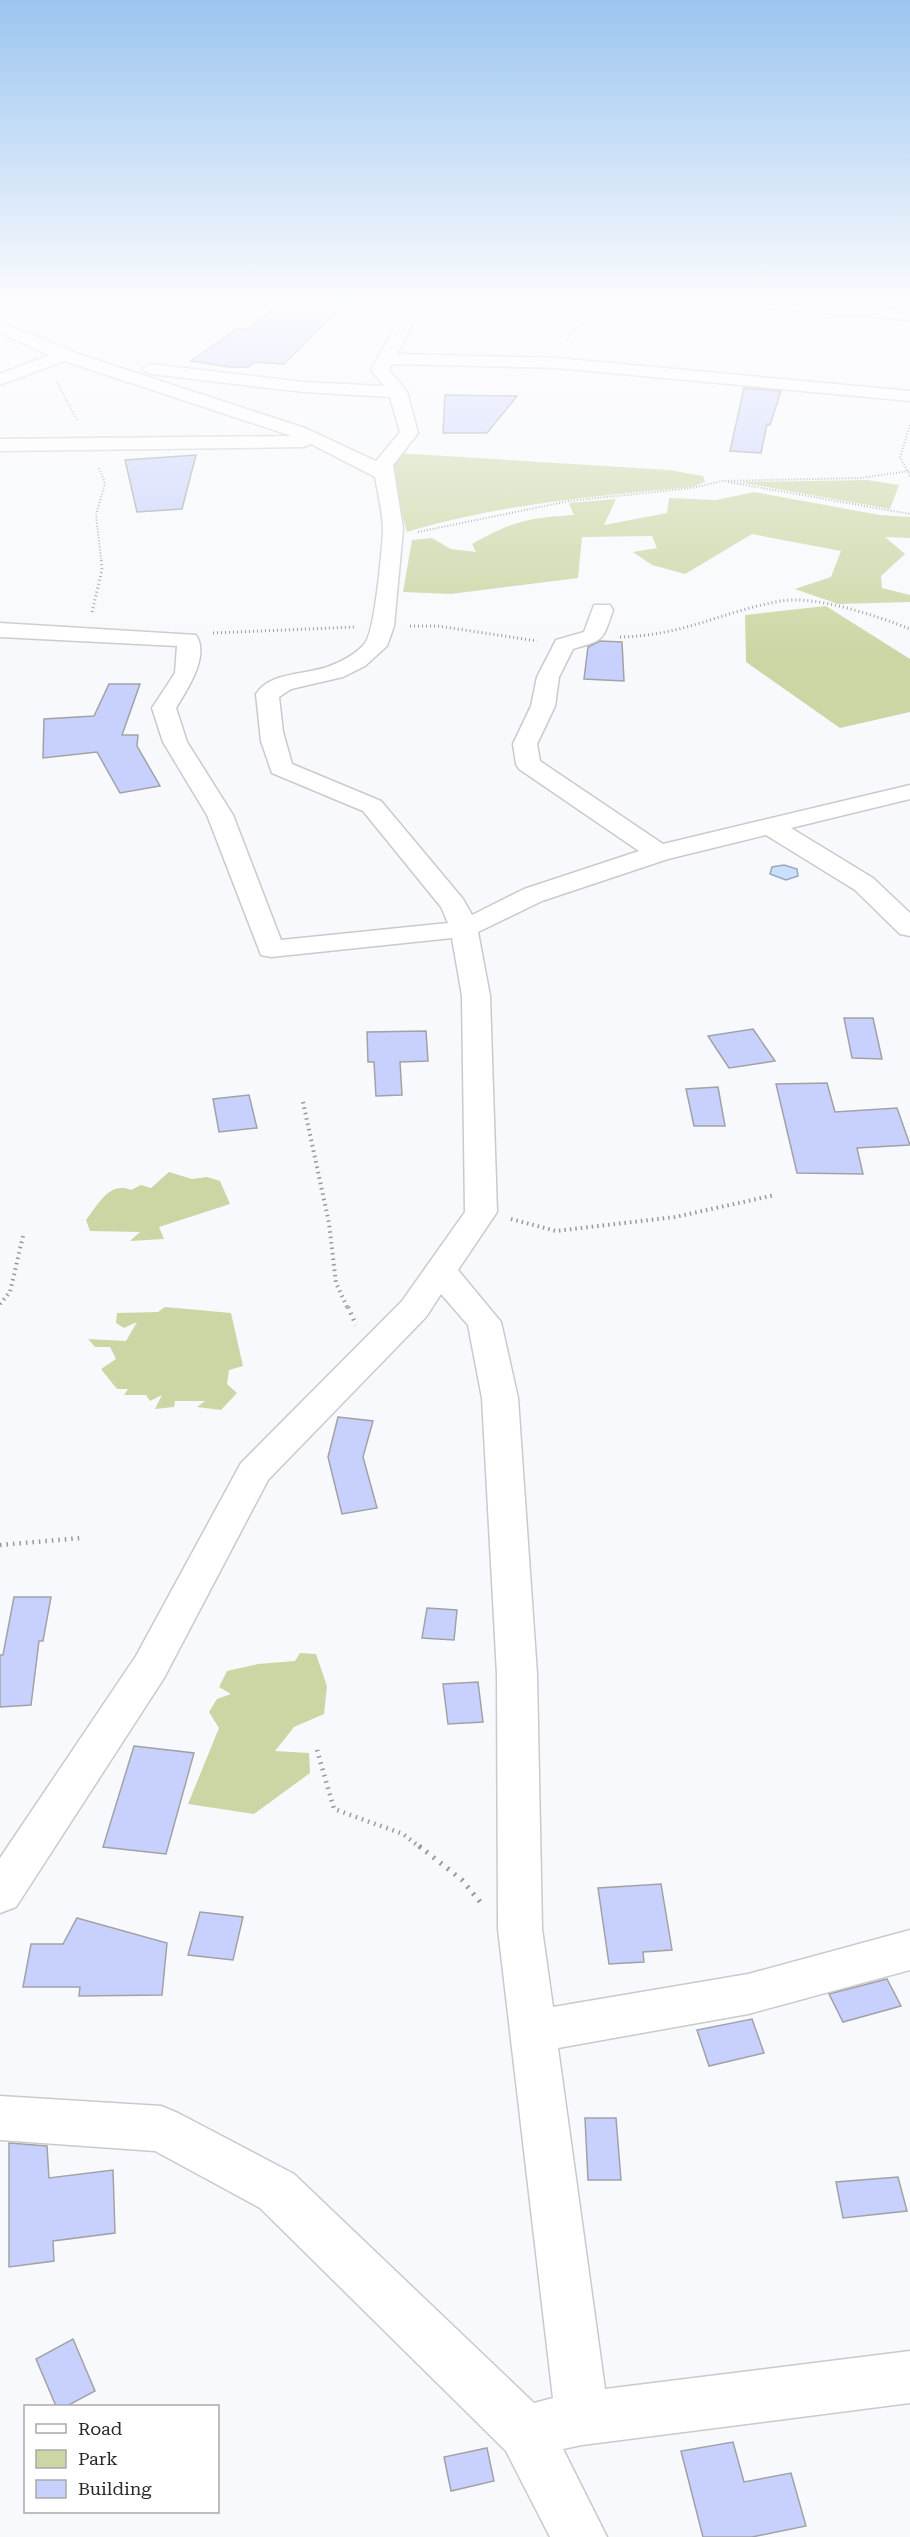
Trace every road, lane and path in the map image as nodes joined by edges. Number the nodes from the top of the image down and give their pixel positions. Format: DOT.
graph roads {
  1 [pos="77,420"];
  2 [pos="268,420"];
  3 [pos="406,420"];
  4 [pos="910,426"];
  5 [pos="323,441"];
  6 [pos="89,443"];
  7 [pos="0,445"];
  8 [pos="909,472"];
  9 [pos="383,473"];
  10 [pos="910,476"];
  11 [pos="722,481"];
  12 [pos="910,514"];
  13 [pos="392,540"];
  14 [pos="602,610"];
  15 [pos="383,626"];
  16 [pos="438,626"];
  17 [pos="910,629"];
  18 [pos="0,630"];
  19 [pos="87,634"];
  20 [pos="593,636"];
  21 [pos="188,640"];
  22 [pos="564,645"];
  23 [pos="910,792"];
  24 [pos="769,826"];
  25 [pos="659,853"];
  26 [pos="910,928"];
  27 [pos="464,929"];
  28 [pos="303,1102"];
  29 [pos="776,1195"];
  30 [pos="481,1212"];
  31 [pos="23,1236"];
  32 [pos="441,1271"];
  33 [pos="0,1304"];
  34 [pos="369,1355"];
  35 [pos="81,1538"];
  36 [pos="0,1545"];
  37 [pos="317,1750"];
  38 [pos="0,1894"];
  39 [pos="910,1950"];
  40 [pos="523,1955"];
  41 [pos="533,2031"];
  42 [pos="0,2118"];
  43 [pos="910,2377"];
  44 [pos="582,2418"];
  45 [pos="525,2432"];
  46 [pos="579,2537"];
  1 -- 6 [label="path"];
  2 -- 5 [label="street"];
  3 -- 9 [label="street"];
  4 -- 8 [label="path"];
  5 -- 6 [label="street"];
  5 -- 9 [label="street"];
  6 -- 7 [label="street"];
  6 -- 19 [label="path"];
  8 -- 10 [label="path"];
  8 -- 11 [label="path"];
  9 -- 13 [label="street"];
  11 -- 12 [label="path"];
  11 -- 13 [label="path"];
  13 -- 15 [label="street"];
  14 -- 20 [label="street"];
  15 -- 21 [label="path"];
  15 -- 27 [label="street"];
  16 -- 22 [label="path"];
  17 -- 20 [label="path"];
  18 -- 19 [label="street"];
  19 -- 21 [label="street"];
  20 -- 22 [label="street"];
  21 -- 27 [label="street"];
  22 -- 25 [label="street"];
  23 -- 24 [label="street"];
  24 -- 25 [label="street"];
  24 -- 26 [label="street"];
  25 -- 27 [label="street"];
  27 -- 30 [label="street"];
  28 -- 34 [label="path"];
  29 -- 30 [label="path"];
  30 -- 32 [label="street"];
  31 -- 33 [label="path"];
  32 -- 34 [label="street"];
  32 -- 40 [label="street"];
  34 -- 38 [label="street"];
  35 -- 36 [label="path"];
  37 -- 40 [label="path"];
  39 -- 41 [label="street"];
  40 -- 41 [label="street"];
  41 -- 44 [label="street"];
  42 -- 45 [label="street"];
  43 -- 44 [label="street"];
  44 -- 45 [label="street"];
  45 -- 46 [label="street"];
}
